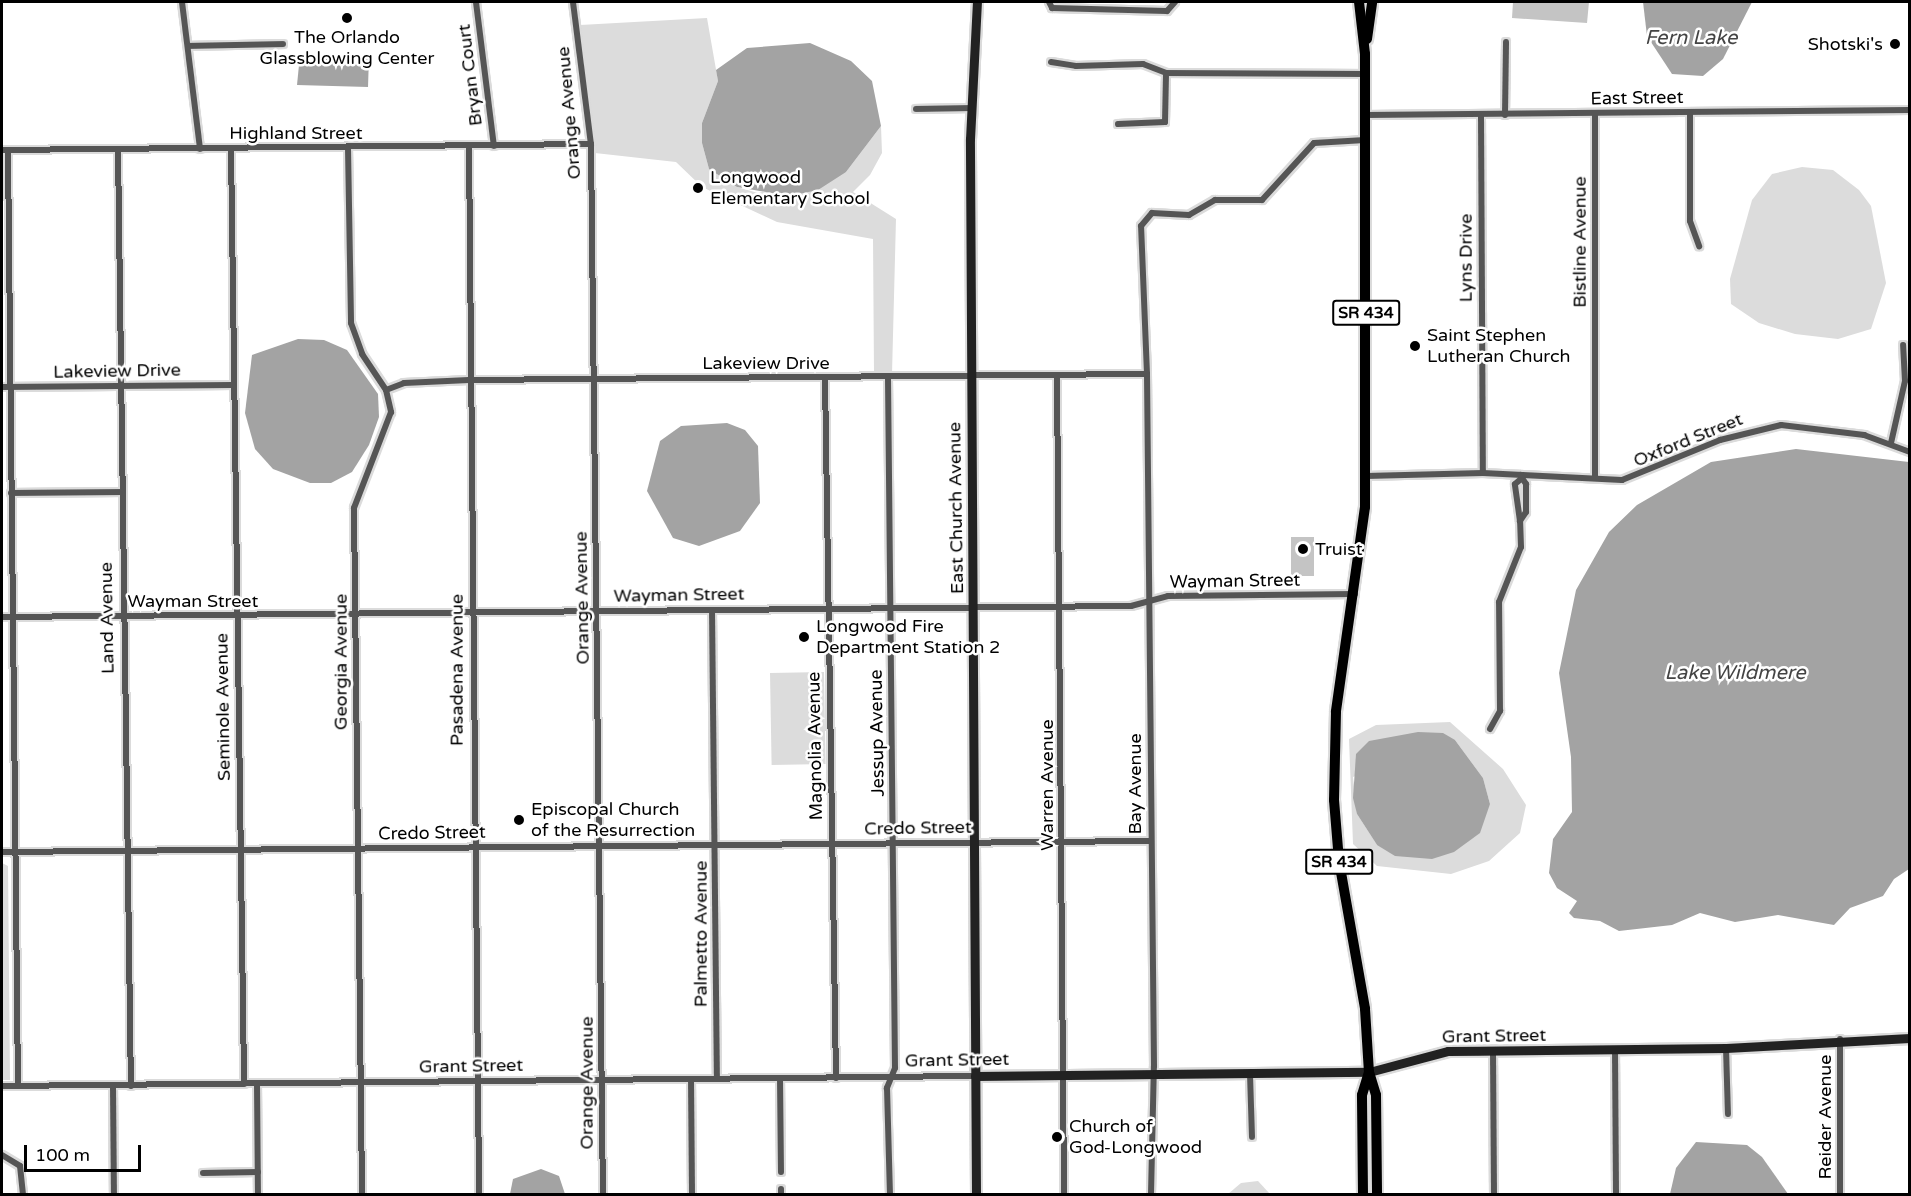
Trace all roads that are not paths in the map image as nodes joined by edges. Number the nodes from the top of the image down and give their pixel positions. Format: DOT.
graph roads {
  1 [pos="182,2"];
  2 [pos="477,2"];
  3 [pos="573,2"];
  4 [pos="977,2"];
  5 [pos="1049,2"];
  6 [pos="1175,2"];
  7 [pos="1359,2"];
  8 [pos="1372,2"];
  9 [pos="1506,42"];
  10 [pos="283,44"];
  11 [pos="188,46"];
  12 [pos="1365,54"];
  13 [pos="1051,62"];
  14 [pos="1166,73"];
  15 [pos="1365,74"];
  16 [pos="971,108"];
  17 [pos="916,109"];
  18 [pos="1910,110"];
  19 [pos="1690,112"];
  20 [pos="1595,113"];
  21 [pos="1365,115"];
  22 [pos="1481,115"];
  23 [pos="1505,115"];
  24 [pos="1118,124"];
  25 [pos="1365,141"];
  26 [pos="591,144"];
  27 [pos="469,146"];
  28 [pos="494,146"];
  29 [pos="200,148"];
  30 [pos="231,148"];
  31 [pos="348,148"];
  32 [pos="118,149"];
  33 [pos="5,150"];
  34 [pos="1699,246"];
  35 [pos="1903,345"];
  36 [pos="1147,374"];
  37 [pos="971,376"];
  38 [pos="1057,376"];
  39 [pos="825,378"];
  40 [pos="888,378"];
  41 [pos="469,380"];
  42 [pos="594,380"];
  43 [pos="233,385"];
  44 [pos="120,386"];
  45 [pos="2,387"];
  46 [pos="10,388"];
  47 [pos="386,390"];
  48 [pos="1891,443"];
  49 [pos="1910,452"];
  50 [pos="1483,473"];
  51 [pos="1366,476"];
  52 [pos="1520,477"];
  53 [pos="1595,478"];
  54 [pos="121,492"];
  55 [pos="11,493"];
  56 [pos="1520,521"];
  57 [pos="1355,594"];
  58 [pos="1149,600"];
  59 [pos="974,606"];
  60 [pos="1060,607"];
  61 [pos="828,608"];
  62 [pos="890,608"];
  63 [pos="597,610"];
  64 [pos="712,610"];
  65 [pos="472,613"];
  66 [pos="356,615"];
  67 [pos="122,616"];
  68 [pos="236,616"];
  69 [pos="2,618"];
  70 [pos="14,618"];
  71 [pos="1490,729"];
  72 [pos="1062,841"];
  73 [pos="1150,841"];
  74 [pos="974,843"];
  75 [pos="831,844"];
  76 [pos="892,844"];
  77 [pos="715,845"];
  78 [pos="600,846"];
  79 [pos="474,848"];
  80 [pos="357,849"];
  81 [pos="240,850"];
  82 [pos="126,851"];
  83 [pos="2,852"];
  84 [pos="17,852"];
  85 [pos="1910,1038"];
  86 [pos="1840,1039"];
  87 [pos="1726,1048"];
  88 [pos="1615,1050"];
  89 [pos="1493,1052"];
  90 [pos="1369,1072"];
  91 [pos="1152,1074"];
  92 [pos="1250,1074"];
  93 [pos="1063,1075"];
  94 [pos="975,1076"];
  95 [pos="891,1077"];
  96 [pos="780,1078"];
  97 [pos="836,1078"];
  98 [pos="692,1079"];
  99 [pos="717,1079"];
  100 [pos="477,1082"];
  101 [pos="602,1082"];
  102 [pos="244,1084"];
  103 [pos="257,1084"];
  104 [pos="360,1084"];
  105 [pos="2,1086"];
  106 [pos="18,1086"];
  107 [pos="131,1086"];
  108 [pos="113,1087"];
  109 [pos="1728,1114"];
  110 [pos="1252,1137"];
  111 [pos="2,1155"];
  112 [pos="781,1172"];
  113 [pos="203,1173"];
  114 [pos="258,1173"];
  115 [pos="22,1194"];
  116 [pos="114,1194"];
  117 [pos="258,1194"];
  118 [pos="362,1194"];
  119 [pos="479,1194"];
  120 [pos="603,1194"];
  121 [pos="692,1194"];
  122 [pos="890,1194"];
  123 [pos="976,1194"];
  124 [pos="1064,1194"];
  125 [pos="1151,1194"];
  126 [pos="1363,1194"];
  127 [pos="1377,1194"];
  128 [pos="1494,1194"];
  129 [pos="1616,1194"];
  130 [pos="1840,1194"];
  1 -- 11 [label="street"];
  2 -- 28 [label="street, Bryan Court"];
  3 -- 26 [label="street, Orange Avenue"];
  4 -- 16 [label="street, East Church Avenue"];
  5 -- 6 [label="street"];
  7 -- 12 [label="main road, SR 434"];
  8 -- 12 [label="main road, SR 434"];
  9 -- 23 [label="street"];
  10 -- 11 [label="street"];
  11 -- 29 [label="street"];
  12 -- 15 [label="main road, SR 434"];
  13 -- 14 [label="street"];
  14 -- 15 [label="street"];
  14 -- 24 [label="street"];
  15 -- 21 [label="main road, SR 434"];
  16 -- 17 [label="street"];
  16 -- 37 [label="street, East Church Avenue"];
  18 -- 19 [label="street, East Street"];
  19 -- 20 [label="street, East Street"];
  19 -- 34 [label="street"];
  20 -- 23 [label="street, East Street"];
  20 -- 53 [label="street, Bistline Avenue"];
  21 -- 22 [label="street, East Street"];
  21 -- 25 [label="main road, SR 434"];
  22 -- 23 [label="street, East Street"];
  22 -- 50 [label="street, Lyns Drive"];
  25 -- 36 [label="street, Bay Avenue"];
  25 -- 51 [label="main road, SR 434"];
  26 -- 28 [label="street, Highland Street"];
  26 -- 42 [label="street, Orange Avenue"];
  27 -- 28 [label="street, Highland Street"];
  27 -- 31 [label="street, Highland Street"];
  27 -- 41 [label="street, Pasadena Avenue"];
  29 -- 30 [label="street, Highland Street"];
  29 -- 32 [label="street, Highland Street"];
  30 -- 31 [label="street, Highland Street"];
  30 -- 43 [label="street, Seminole Avenue"];
  31 -- 47 [label="street, Georgia Avenue"];
  32 -- 33 [label="street, Highland Street"];
  32 -- 44 [label="street, Land Avenue"];
  33 -- 46 [label="street"];
  35 -- 48 [label="street"];
  36 -- 38 [label="street, Lakeview Drive"];
  36 -- 58 [label="street, Bay Avenue"];
  37 -- 38 [label="street, Lakeview Drive"];
  37 -- 40 [label="street, Lakeview Drive"];
  37 -- 59 [label="street, East Church Avenue"];
  38 -- 60 [label="street, Warren Avenue"];
  39 -- 40 [label="street, Lakeview Drive"];
  39 -- 42 [label="street, Lakeview Drive"];
  39 -- 61 [label="street, Magnolia Avenue"];
  40 -- 62 [label="street, Jessup Avenue"];
  41 -- 42 [label="street, Lakeview Drive"];
  41 -- 47 [label="street, Lakeview Drive"];
  41 -- 65 [label="street, Pasadena Avenue"];
  42 -- 63 [label="street, Orange Avenue"];
  43 -- 44 [label="street, Lakeview Drive"];
  43 -- 68 [label="street, Seminole Avenue"];
  44 -- 46 [label="street, Lakeview Drive"];
  44 -- 54 [label="street, Land Avenue"];
  45 -- 46 [label="street, Lakeview Drive"];
  46 -- 55 [label="street"];
  47 -- 66 [label="street, Georgia Avenue"];
  48 -- 49 [label="street, Oxford Street"];
  48 -- 53 [label="street, Oxford Street"];
  50 -- 51 [label="street, Oxford Street"];
  50 -- 52 [label="street, Oxford Street"];
  51 -- 57 [label="main road, SR 434"];
  52 -- 53 [label="street, Oxford Street"];
  52 -- 56 [label="street"];
  52 -- 56 [label="street"];
  54 -- 55 [label="street"];
  54 -- 67 [label="street, Land Avenue"];
  55 -- 70 [label="street"];
  56 -- 71 [label="street"];
  57 -- 58 [label="street, Wayman Street"];
  57 -- 90 [label="main road, SR 434"];
  58 -- 60 [label="street, Wayman Street"];
  58 -- 73 [label="street, Bay Avenue"];
  59 -- 60 [label="street, Wayman Street"];
  59 -- 62 [label="street, Wayman Street"];
  59 -- 74 [label="street, East Church Avenue"];
  60 -- 72 [label="street, Warren Avenue"];
  61 -- 62 [label="street, Wayman Street"];
  61 -- 64 [label="street, Wayman Street"];
  61 -- 75 [label="street, Magnolia Avenue"];
  62 -- 76 [label="street, Jessup Avenue"];
  63 -- 64 [label="street, Wayman Street"];
  63 -- 65 [label="street, Wayman Street"];
  63 -- 78 [label="street, Orange Avenue"];
  64 -- 77 [label="street, Palmetto Avenue"];
  65 -- 66 [label="street, Wayman Street"];
  65 -- 79 [label="street, Pasadena Avenue"];
  66 -- 68 [label="street, Wayman Street"];
  66 -- 80 [label="street, Georgia Avenue"];
  67 -- 68 [label="street, Wayman Street"];
  67 -- 70 [label="street, Wayman Street"];
  67 -- 82 [label="street, Land Avenue"];
  68 -- 81 [label="street, Seminole Avenue"];
  69 -- 70 [label="street, Wayman Street"];
  70 -- 84 [label="street"];
  72 -- 73 [label="street, Credo Street"];
  72 -- 74 [label="street, Credo Street"];
  72 -- 93 [label="street, Warren Avenue"];
  73 -- 91 [label="street, Bay Avenue"];
  74 -- 76 [label="street, Credo Street"];
  74 -- 94 [label="street, East Church Avenue"];
  75 -- 76 [label="street, Credo Street"];
  75 -- 77 [label="street, Credo Street"];
  75 -- 97 [label="street, Magnolia Avenue"];
  76 -- 95 [label="street, Jessup Avenue"];
  77 -- 78 [label="street, Credo Street"];
  77 -- 99 [label="street, Palmetto Avenue"];
  78 -- 79 [label="street, Credo Street"];
  78 -- 101 [label="street, Orange Avenue"];
  79 -- 80 [label="street, Credo Street"];
  79 -- 100 [label="street, Pasadena Avenue"];
  80 -- 81 [label="street, Credo Street"];
  80 -- 104 [label="street, Georgia Avenue"];
  81 -- 82 [label="street, Credo Street"];
  81 -- 102 [label="street, Seminole Avenue"];
  82 -- 84 [label="street, Credo Street"];
  82 -- 107 [label="street, Land Avenue"];
  83 -- 84 [label="street, Credo Street"];
  84 -- 106 [label="street"];
  85 -- 86 [label="street, Grant Street"];
  86 -- 87 [label="street, Grant Street"];
  86 -- 130 [label="street, Reider Avenue"];
  87 -- 88 [label="street, Grant Street"];
  87 -- 109 [label="street"];
  88 -- 89 [label="street, Grant Street"];
  88 -- 129 [label="street"];
  89 -- 90 [label="street, Grant Street"];
  89 -- 128 [label="street"];
  90 -- 92 [label="street, Grant Street"];
  90 -- 126 [label="main road, SR 434"];
  90 -- 127 [label="main road, SR 434"];
  91 -- 92 [label="street, Grant Street"];
  91 -- 93 [label="street, Grant Street"];
  91 -- 125 [label="street, Bay Avenue"];
  92 -- 110 [label="street"];
  93 -- 94 [label="street, Grant Street"];
  93 -- 124 [label="street, Warren Avenue"];
  94 -- 95 [label="street, Grant Street"];
  94 -- 123 [label="street, East Church Avenue"];
  95 -- 97 [label="street, Grant Street"];
  95 -- 122 [label="street, Jessup Avenue"];
  96 -- 97 [label="street, Grant Street"];
  96 -- 99 [label="street, Grant Street"];
  96 -- 112 [label="street"];
  98 -- 99 [label="street, Grant Street"];
  98 -- 101 [label="street, Grant Street"];
  98 -- 121 [label="street"];
  100 -- 101 [label="street, Grant Street"];
  100 -- 104 [label="street, Grant Street"];
  100 -- 119 [label="street, Pasadena Avenue"];
  101 -- 120 [label="street, Orange Avenue"];
  102 -- 103 [label="street, Grant Street"];
  102 -- 107 [label="street, Grant Street"];
  103 -- 104 [label="street, Grant Street"];
  103 -- 114 [label="street"];
  104 -- 118 [label="street, Georgia Avenue"];
  105 -- 106 [label="street, Grant Street"];
  106 -- 108 [label="street, Grant Street"];
  107 -- 108 [label="street, Grant Street"];
  108 -- 116 [label="street"];
  111 -- 115 [label="street"];
  113 -- 114 [label="street"];
  114 -- 117 [label="street"];
}
